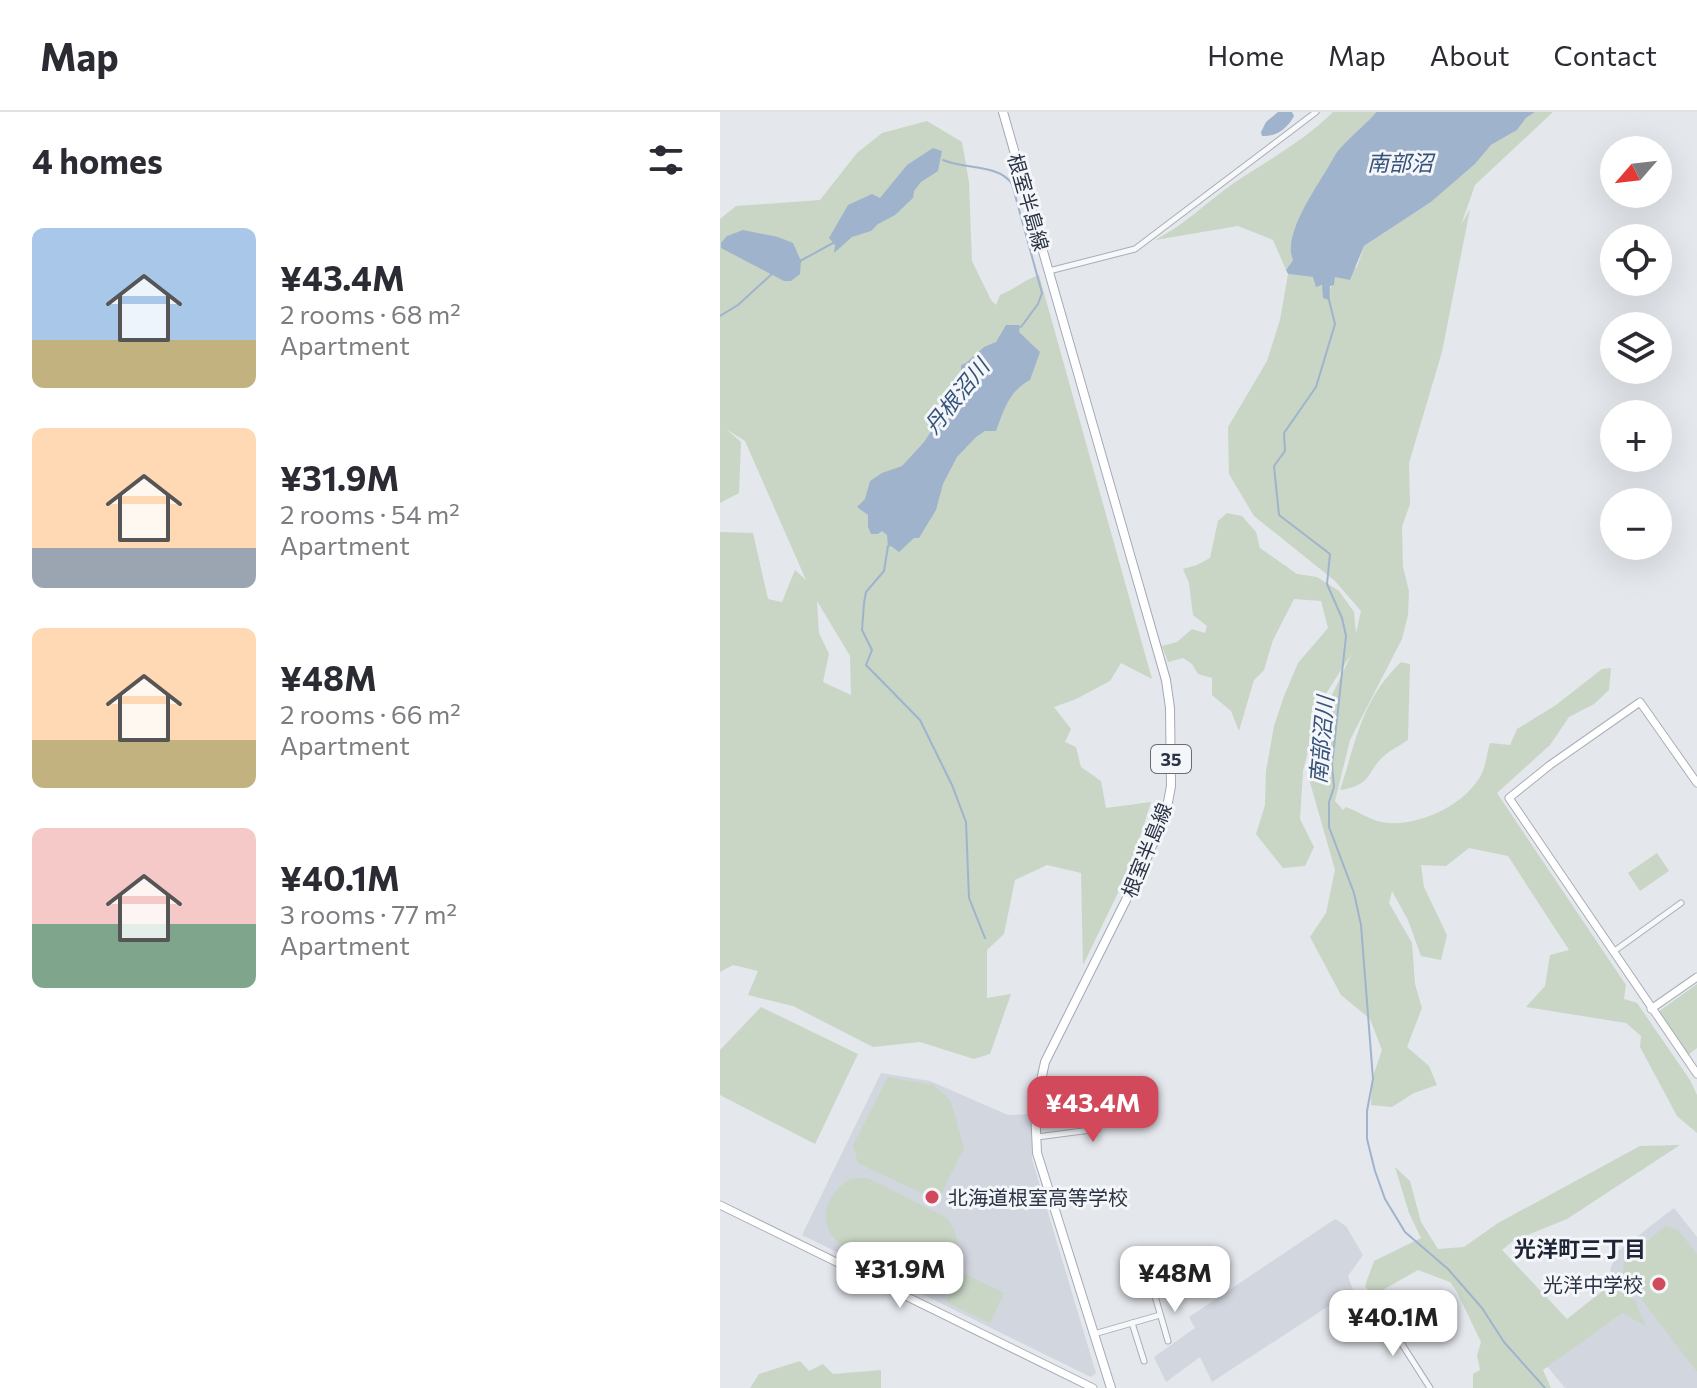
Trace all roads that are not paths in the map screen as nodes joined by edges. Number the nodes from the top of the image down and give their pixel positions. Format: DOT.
graph roads {
  1 [pos="1003,112"];
  2 [pos="1316,112"];
  3 [pos="1048,271"];
  4 [pos="1697,783"];
  5 [pos="1681,903"];
  6 [pos="1612,953"];
  7 [pos="1697,977"];
  8 [pos="1651,1009"];
  9 [pos="1697,1074"];
  10 [pos="1104,1099"];
  11 [pos="1036,1137"];
  12 [pos="720,1205"];
  13 [pos="1155,1296"];
  14 [pos="1382,1313"];
  15 [pos="1160,1315"];
  16 [pos="1132,1323"];
  17 [pos="1094,1334"];
  18 [pos="1168,1341"];
  19 [pos="1144,1361"];
  20 [pos="1093,1388"];
  21 [pos="1111,1388"];
  22 [pos="1430,1388"];
  1 -- 3 [label="main road, 根室半島線 / 35"];
  2 -- 3 [label="street"];
  3 -- 11 [label="main road, 根室半島線 / 35"];
  4 -- 6 [label="street"];
  5 -- 6 [label="street"];
  6 -- 8 [label="street"];
  7 -- 8 [label="street"];
  8 -- 9 [label="street"];
  10 -- 11 [label="street"];
  11 -- 17 [label="main road, 根室半島線 / 35"];
  12 -- 20 [label="street"];
  13 -- 15 [label="street"];
  14 -- 22 [label="street"];
  15 -- 16 [label="street"];
  15 -- 18 [label="street"];
  16 -- 17 [label="street"];
  16 -- 19 [label="street"];
  17 -- 21 [label="main road, 根室半島線 / 35"];
}
